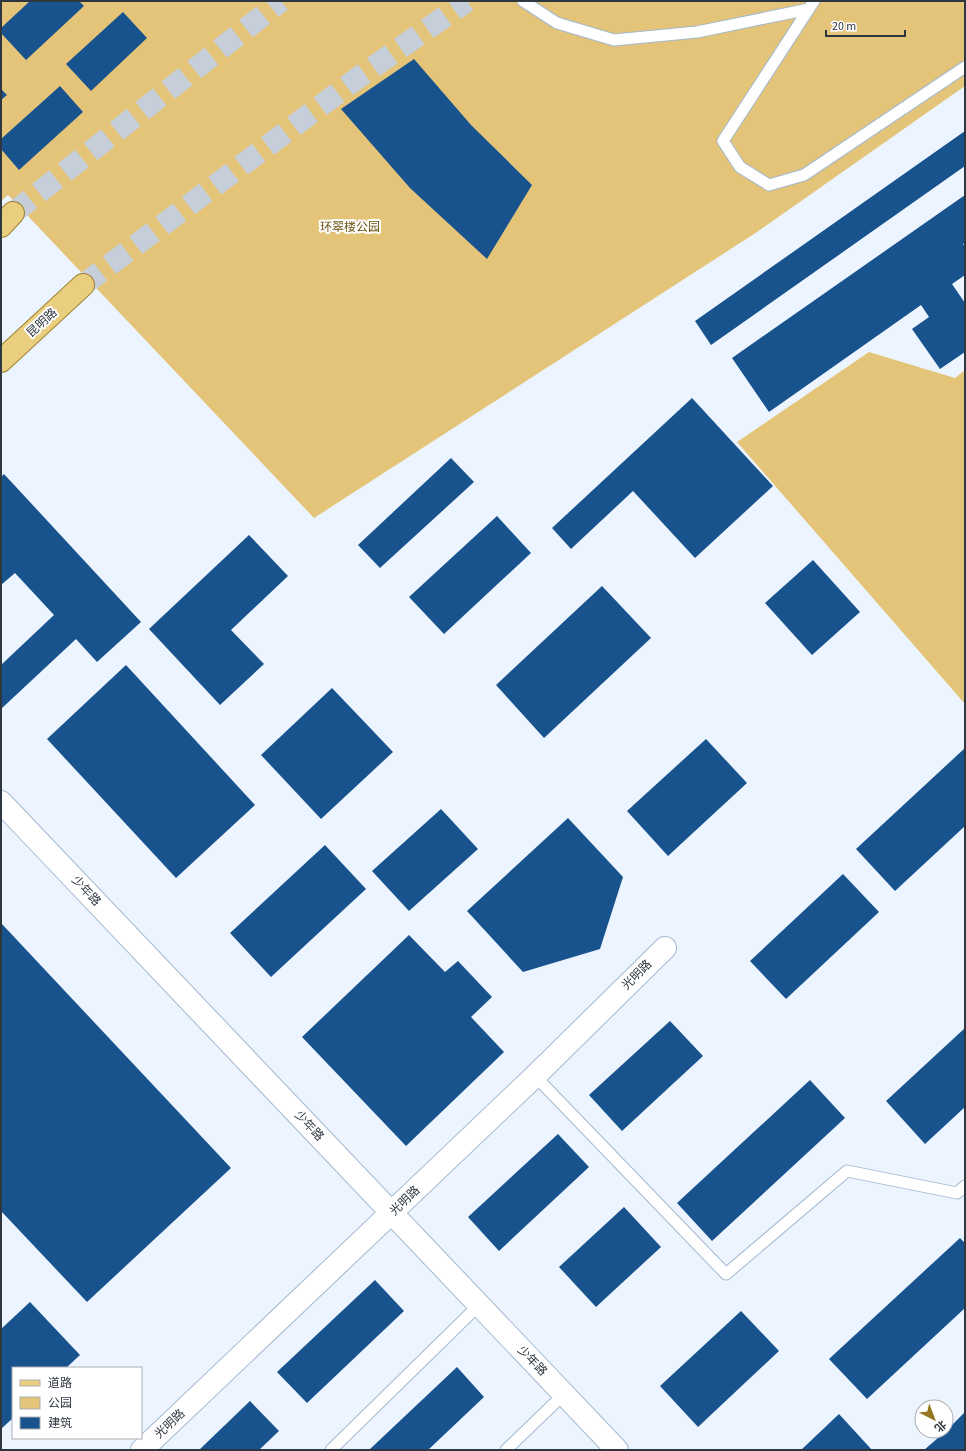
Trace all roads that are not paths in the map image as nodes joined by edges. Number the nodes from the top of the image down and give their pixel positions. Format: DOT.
graph roads {
  1 [pos="523,1"];
  2 [pos="811,5"];
  3 [pos="965,67"];
  4 [pos="84,286"];
  5 [pos="1,361"];
  6 [pos="1,802"];
  7 [pos="665,948"];
  8 [pos="535,1076"];
  9 [pos="965,1186"];
  10 [pos="391,1213"];
  11 [pos="479,1305"];
  12 [pos="564,1394"];
  13 [pos="142,1450"];
  14 [pos="330,1450"];
  15 [pos="506,1450"];
  16 [pos="617,1450"];
  1 -- 2 [label="lane"];
  2 -- 3 [label="lane"];
  4 -- 5 [label="main road, 昆明路"];
  6 -- 10 [label="street, 少年路"];
  7 -- 8 [label="street, 光明路"];
  8 -- 9 [label="lane"];
  8 -- 10 [label="street, 光明路"];
  10 -- 11 [label="street, 少年路"];
  10 -- 13 [label="street, 光明路"];
  11 -- 12 [label="street, 少年路"];
  11 -- 14 [label="lane"];
  12 -- 15 [label="lane"];
  12 -- 16 [label="street, 少年路"];
}
